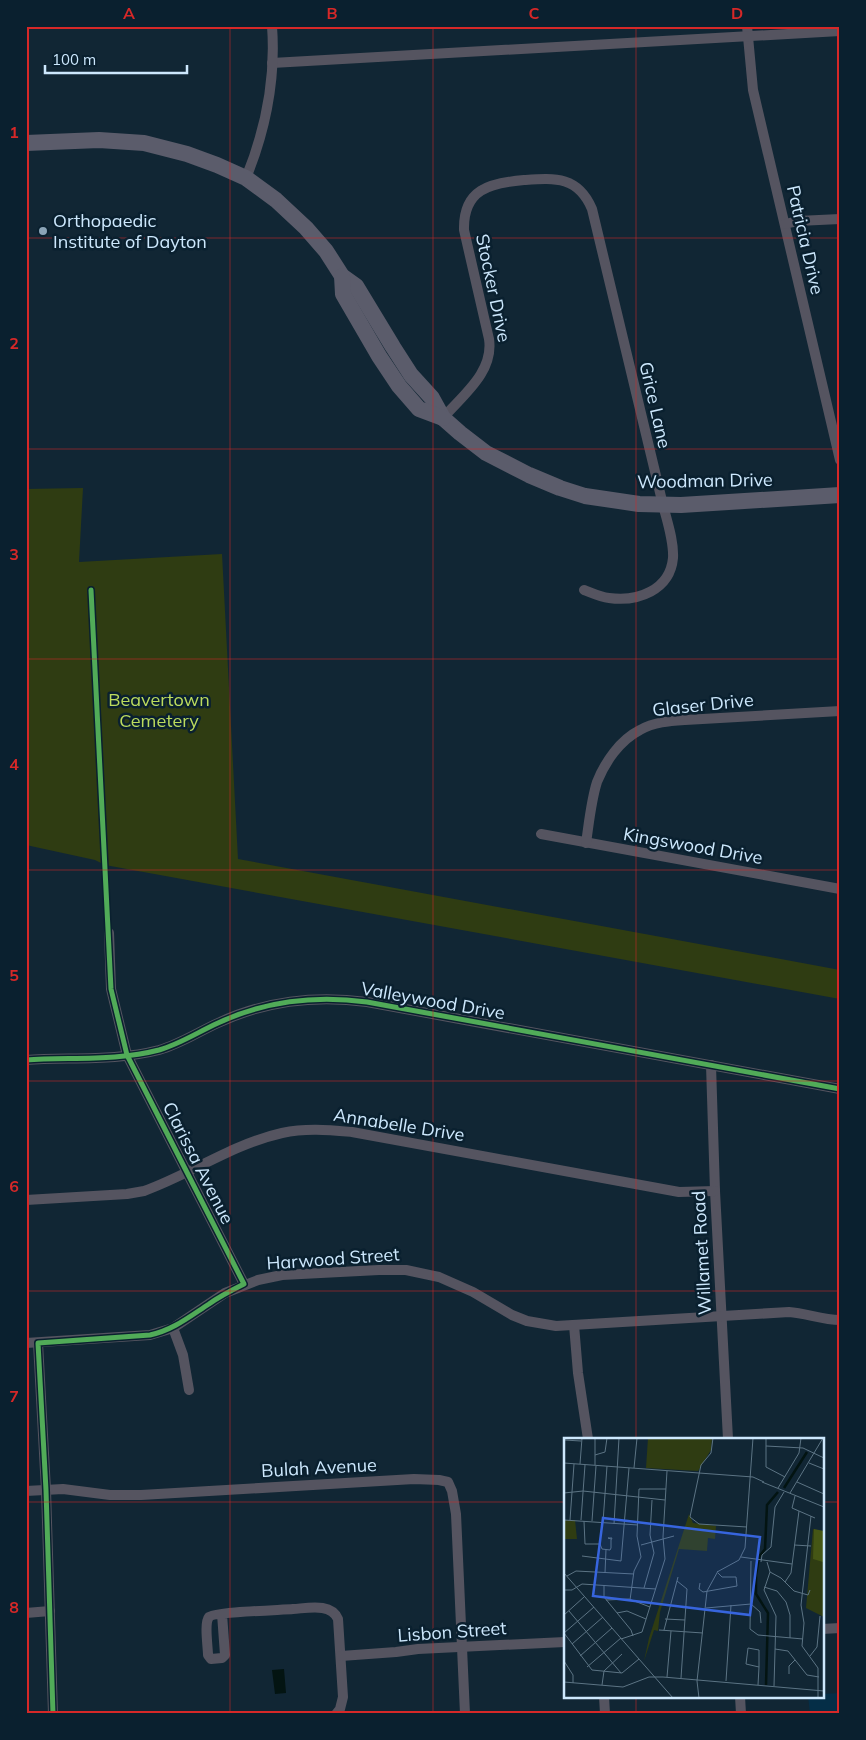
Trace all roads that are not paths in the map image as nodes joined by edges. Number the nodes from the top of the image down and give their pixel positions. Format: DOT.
graph roads {
  1 [pos="272,26"];
  2 [pos="840,31"];
  3 [pos="747,32"];
  4 [pos="272,63"];
  5 [pos="26,143"];
  6 [pos="246,178"];
  7 [pos="592,209"];
  8 [pos="840,219"];
  9 [pos="784,224"];
  10 [pos="443,418"];
  11 [pos="840,460"];
  12 [pos="840,495"];
  13 [pos="663,505"];
  14 [pos="584,590"];
  15 [pos="840,711"];
  16 [pos="541,834"];
  17 [pos="586,843"];
  18 [pos="840,889"];
  19 [pos="108,933"];
  20 [pos="127,1055"];
  21 [pos="26,1060"];
  22 [pos="712,1065"];
  23 [pos="840,1089"];
  24 [pos="188,1172"];
  25 [pos="715,1191"];
  26 [pos="26,1200"];
  27 [pos="244,1284"];
  28 [pos="722,1315"];
  29 [pos="840,1320"];
  30 [pos="574,1325"];
  31 [pos="173,1328"];
  32 [pos="38,1343"];
  33 [pos="26,1344"];
  34 [pos="190,1390"];
  35 [pos="588,1438"];
  36 [pos="728,1438"];
  37 [pos="46,1490"];
  38 [pos="26,1491"];
  39 [pos="50,1612"];
  40 [pos="26,1613"];
  41 [pos="222,1614"];
  42 [pos="840,1628"];
  43 [pos="824,1629"];
  44 [pos="564,1642"];
  45 [pos="463,1646"];
  46 [pos="341,1656"];
  47 [pos="604,1698"];
  48 [pos="740,1698"];
  49 [pos="53,1714"];
  50 [pos="336,1714"];
  51 [pos="465,1714"];
  52 [pos="605,1714"];
  53 [pos="741,1714"];
  1 -- 4 [label="street"];
  2 -- 3 [label="street"];
  3 -- 4 [label="street"];
  3 -- 9 [label="street, Patricia Drive"];
  4 -- 6 [label="street"];
  5 -- 6 [label="main road, Woodman Drive"];
  6 -- 10 [label="main road, Woodman Drive"];
  7 -- 10 [label="street, Stocker Drive"];
  7 -- 13 [label="street, Grice Lane"];
  8 -- 9 [label="street"];
  9 -- 11 [label="street, Patricia Drive"];
  10 -- 13 [label="main road, Woodman Drive"];
  12 -- 13 [label="main road, Woodman Drive"];
  13 -- 14 [label="street, Grice Lane"];
  15 -- 17 [label="street, Glaser Drive"];
  16 -- 17 [label="street, Kingswood Drive"];
  17 -- 18 [label="street, Kingswood Drive"];
  19 -- 20 [label="street, Clarissa Avenue"];
  20 -- 21 [label="street, Valleywood Drive"];
  20 -- 22 [label="street, Valleywood Drive"];
  20 -- 24 [label="street, Clarissa Avenue"];
  22 -- 23 [label="street, Valleywood Drive"];
  22 -- 25 [label="street, Willamet Road"];
  24 -- 25 [label="street, Annabelle Drive"];
  24 -- 26 [label="street, Annabelle Drive"];
  24 -- 27 [label="street, Clarissa Avenue"];
  25 -- 28 [label="street, Willamet Road"];
  27 -- 30 [label="street, Harwood Street"];
  27 -- 31 [label="street, Harwood Street"];
  28 -- 29 [label="street, Harwood Street"];
  28 -- 30 [label="street, Harwood Street"];
  28 -- 36 [label="street, Willamet Road"];
  30 -- 35 [label="street"];
  31 -- 32 [label="street, Harwood Street"];
  31 -- 34 [label="street"];
  32 -- 33 [label="street, Harwood Street"];
  32 -- 37 [label="street"];
  37 -- 38 [label="street, Bulah Avenue"];
  37 -- 39 [label="street"];
  37 -- 45 [label="street, Bulah Avenue"];
  39 -- 40 [label="street"];
  39 -- 49 [label="street"];
  41 -- 46 [label="street"];
  42 -- 43 [label="street"];
  44 -- 45 [label="street, Lisbon Street"];
  45 -- 46 [label="street, Lisbon Street"];
  45 -- 51 [label="street"];
  46 -- 50 [label="street"];
  47 -- 52 [label="street"];
  48 -- 53 [label="street"];
}
